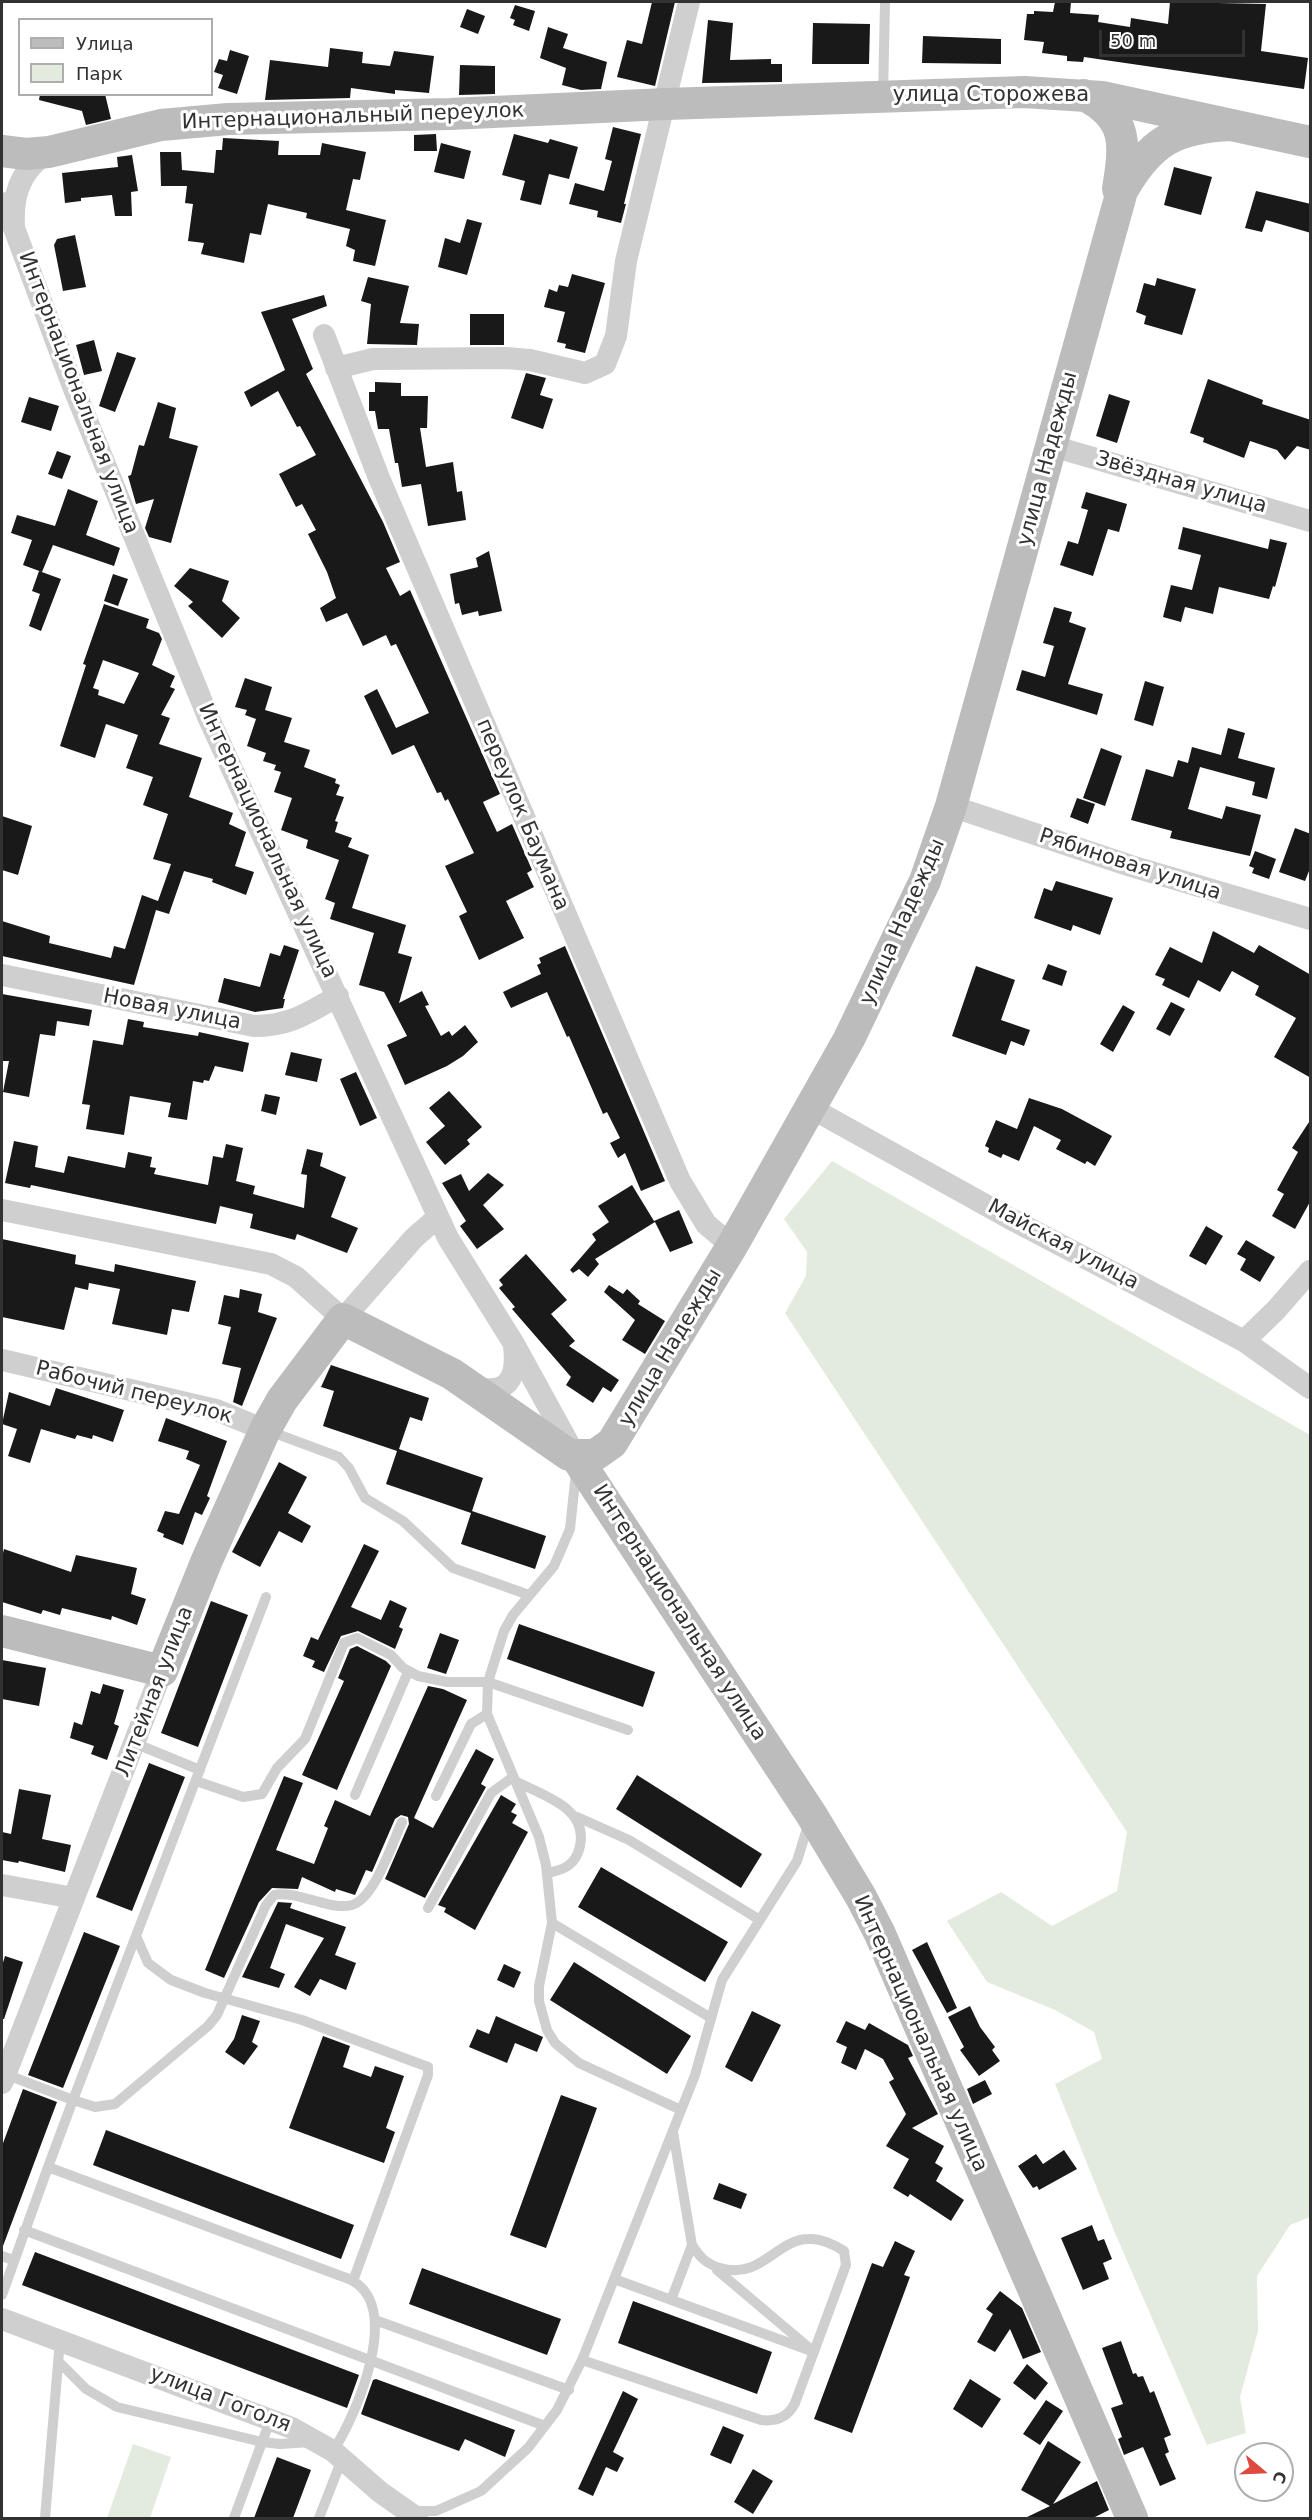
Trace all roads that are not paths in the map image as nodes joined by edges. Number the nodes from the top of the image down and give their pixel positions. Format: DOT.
graph roads {
  1 [pos="689,2"];
  2 [pos="885,2"];
  3 [pos="1084,94"];
  4 [pos="884,96"];
  5 [pos="666,104"];
  6 [pos="1232,125"];
  7 [pos="1311,142"];
  8 [pos="4,152"];
  9 [pos="49,152"];
  10 [pos="2,203"];
  11 [pos="1115,208"];
  12 [pos="14,228"];
  13 [pos="324,335"];
  14 [pos="336,368"];
  15 [pos="1052,446"];
  16 [pos="1311,521"];
  17 [pos="951,806"];
  18 [pos="1311,919"];
  19 [pos="2,975"];
  20 [pos="338,996"];
  21 [pos="811,1108"];
  22 [pos="2,1210"];
  23 [pos="438,1217"];
  24 [pos="732,1246"];
  25 [pos="1311,1270"];
  26 [pos="343,1319"];
  27 [pos="1244,1341"];
  28 [pos="514,1344"];
  29 [pos="2,1360"];
  30 [pos="470,1386"];
  31 [pos="1311,1388"];
  32 [pos="266,1430"];
  33 [pos="576,1457"];
  34 [pos="529,1595"];
  35 [pos="267,1597"];
  36 [pos="2,1631"];
  37 [pos="162,1671"];
  38 [pos="408,1672"];
  39 [pos="488,1682"];
  40 [pos="487,1714"];
  41 [pos="628,1730"];
  42 [pos="134,1743"];
  43 [pos="200,1770"];
  44 [pos="514,1779"];
  45 [pos="196,1781"];
  46 [pos="355,1795"];
  47 [pos="436,1796"];
  48 [pos="811,1814"];
  49 [pos="577,1818"];
  50 [pos="402,1822"];
  51 [pos="547,1873"];
  52 [pos="2,1885"];
  53 [pos="74,1898"];
  54 [pos="428,1908"];
  55 [pos="760,1920"];
  56 [pos="552,1923"];
  57 [pos="136,1936"];
  58 [pos="226,1999"];
  59 [pos="711,2018"];
  60 [pos="5,2067"];
  61 [pos="73,2100"];
  62 [pos="681,2110"];
  63 [pos="673,2131"];
  64 [pos="48,2167"];
  65 [pos="24,2230"];
  66 [pos="692,2245"];
  67 [pos="2,2256"];
  68 [pos="13,2260"];
  69 [pos="713,2266"];
  70 [pos="614,2279"];
  71 [pos="353,2281"];
  72 [pos="2,2295"];
  73 [pos="671,2300"];
  74 [pos="2,2319"];
  75 [pos="375,2320"];
  76 [pos="60,2351"];
  77 [pos="814,2352"];
  78 [pos="582,2360"];
  79 [pos="369,2362"];
  80 [pos="568,2390"];
  81 [pos="271,2418"];
  82 [pos="545,2426"];
  83 [pos="262,2442"];
  84 [pos="331,2450"];
  85 [pos="413,2515"];
  86 [pos="45,2518"];
  87 [pos="234,2518"];
  88 [pos="319,2518"];
  89 [pos="1132,2518"];
  1 -- 5 [label="street"];
  2 -- 4 [label="lane"];
  3 -- 4 [label="street, улица Сторожева"];
  3 -- 6 [label="street, улица Сторожева"];
  3 -- 11 [label="street, улица Надежды"];
  4 -- 5 [label="street, улица Сторожева"];
  5 -- 9 [label="street, Интернациональный переулок"];
  5 -- 14 [label="street"];
  6 -- 7 [label="street, улица Сторожева"];
  6 -- 11 [label="street, улица Надежды"];
  8 -- 9 [label="street, Интернациональный переулок"];
  9 -- 12 [label="street"];
  10 -- 12 [label="street, Интернациональная улица"];
  11 -- 15 [label="street, улица Надежды"];
  12 -- 20 [label="street, Интернациональная улица"];
  13 -- 14 [label="street, переулок Баумана"];
  14 -- 24 [label="street, переулок Баумана"];
  15 -- 16 [label="street, Звёздная улица"];
  15 -- 17 [label="street, улица Надежды"];
  17 -- 18 [label="street, Рябиновая улица"];
  17 -- 21 [label="street, улица Надежды"];
  19 -- 20 [label="street, Новая улица"];
  20 -- 23 [label="street, Интернациональная улица"];
  21 -- 24 [label="street, улица Надежды"];
  21 -- 27 [label="street, Майская улица"];
  22 -- 26 [label="street"];
  23 -- 26 [label="street, Литейная улица"];
  23 -- 28 [label="street, Интернациональная улица"];
  24 -- 33 [label="street, улица Надежды"];
  25 -- 27 [label="street"];
  26 -- 30 [label="street, Интернациональная улица"];
  26 -- 32 [label="street, Литейная улица"];
  27 -- 31 [label="street, Майская улица"];
  28 -- 30 [label="street"];
  28 -- 33 [label="street, Интернациональная улица"];
  29 -- 32 [label="street, Рабочий переулок"];
  30 -- 33 [label="street, Интернациональная улица"];
  32 -- 34 [label="lane"];
  32 -- 37 [label="street, Литейная улица"];
  33 -- 34 [label="lane"];
  33 -- 48 [label="street, Интернациональная улица"];
  34 -- 39 [label="lane"];
  35 -- 43 [label="lane"];
  36 -- 37 [label="street"];
  37 -- 42 [label="street, Литейная улица"];
  38 -- 39 [label="lane"];
  38 -- 45 [label="lane"];
  38 -- 46 [label="lane"];
  39 -- 40 [label="lane"];
  39 -- 41 [label="lane"];
  40 -- 44 [label="lane"];
  40 -- 47 [label="lane"];
  42 -- 43 [label="lane"];
  42 -- 53 [label="street, Литейная улица"];
  43 -- 45 [label="lane"];
  44 -- 49 [label="lane"];
  44 -- 51 [label="lane"];
  44 -- 54 [label="lane"];
  45 -- 57 [label="lane"];
  48 -- 55 [label="lane"];
  48 -- 89 [label="street, Интернациональная улица"];
  49 -- 51 [label="lane"];
  49 -- 55 [label="lane"];
  50 -- 58 [label="lane"];
  51 -- 56 [label="lane"];
  52 -- 53 [label="street"];
  53 -- 60 [label="street, Литейная улица"];
  55 -- 59 [label="lane"];
  56 -- 59 [label="lane"];
  56 -- 62 [label="lane"];
  57 -- 58 [label="lane"];
  57 -- 61 [label="lane"];
  58 -- 61 [label="lane"];
  58 -- 71 [label="lane"];
  59 -- 62 [label="lane"];
  60 -- 61 [label="lane"];
  61 -- 64 [label="lane"];
  62 -- 63 [label="lane"];
  63 -- 66 [label="lane"];
  63 -- 70 [label="lane"];
  64 -- 65 [label="lane"];
  64 -- 71 [label="lane"];
  65 -- 68 [label="lane"];
  65 -- 79 [label="lane"];
  66 -- 69 [label="lane"];
  66 -- 73 [label="lane"];
  67 -- 68 [label="lane"];
  68 -- 72 [label="lane"];
  69 -- 77 [label="lane"];
  69 -- 77 [label="lane"];
  70 -- 73 [label="lane"];
  70 -- 78 [label="lane"];
  71 -- 75 [label="lane"];
  73 -- 77 [label="lane"];
  74 -- 76 [label="street, улица Гоголя"];
  75 -- 79 [label="lane"];
  75 -- 80 [label="lane"];
  76 -- 81 [label="street, улица Гоголя"];
  76 -- 83 [label="lane"];
  76 -- 86 [label="lane"];
  77 -- 78 [label="lane"];
  78 -- 80 [label="lane"];
  79 -- 82 [label="lane"];
  79 -- 84 [label="lane"];
  80 -- 82 [label="lane"];
  81 -- 83 [label="lane"];
  81 -- 84 [label="street, улица Гоголя"];
  82 -- 85 [label="lane"];
  83 -- 84 [label="lane"];
  83 -- 87 [label="lane"];
  84 -- 85 [label="street, улица Гоголя"];
  84 -- 88 [label="lane"];
}
